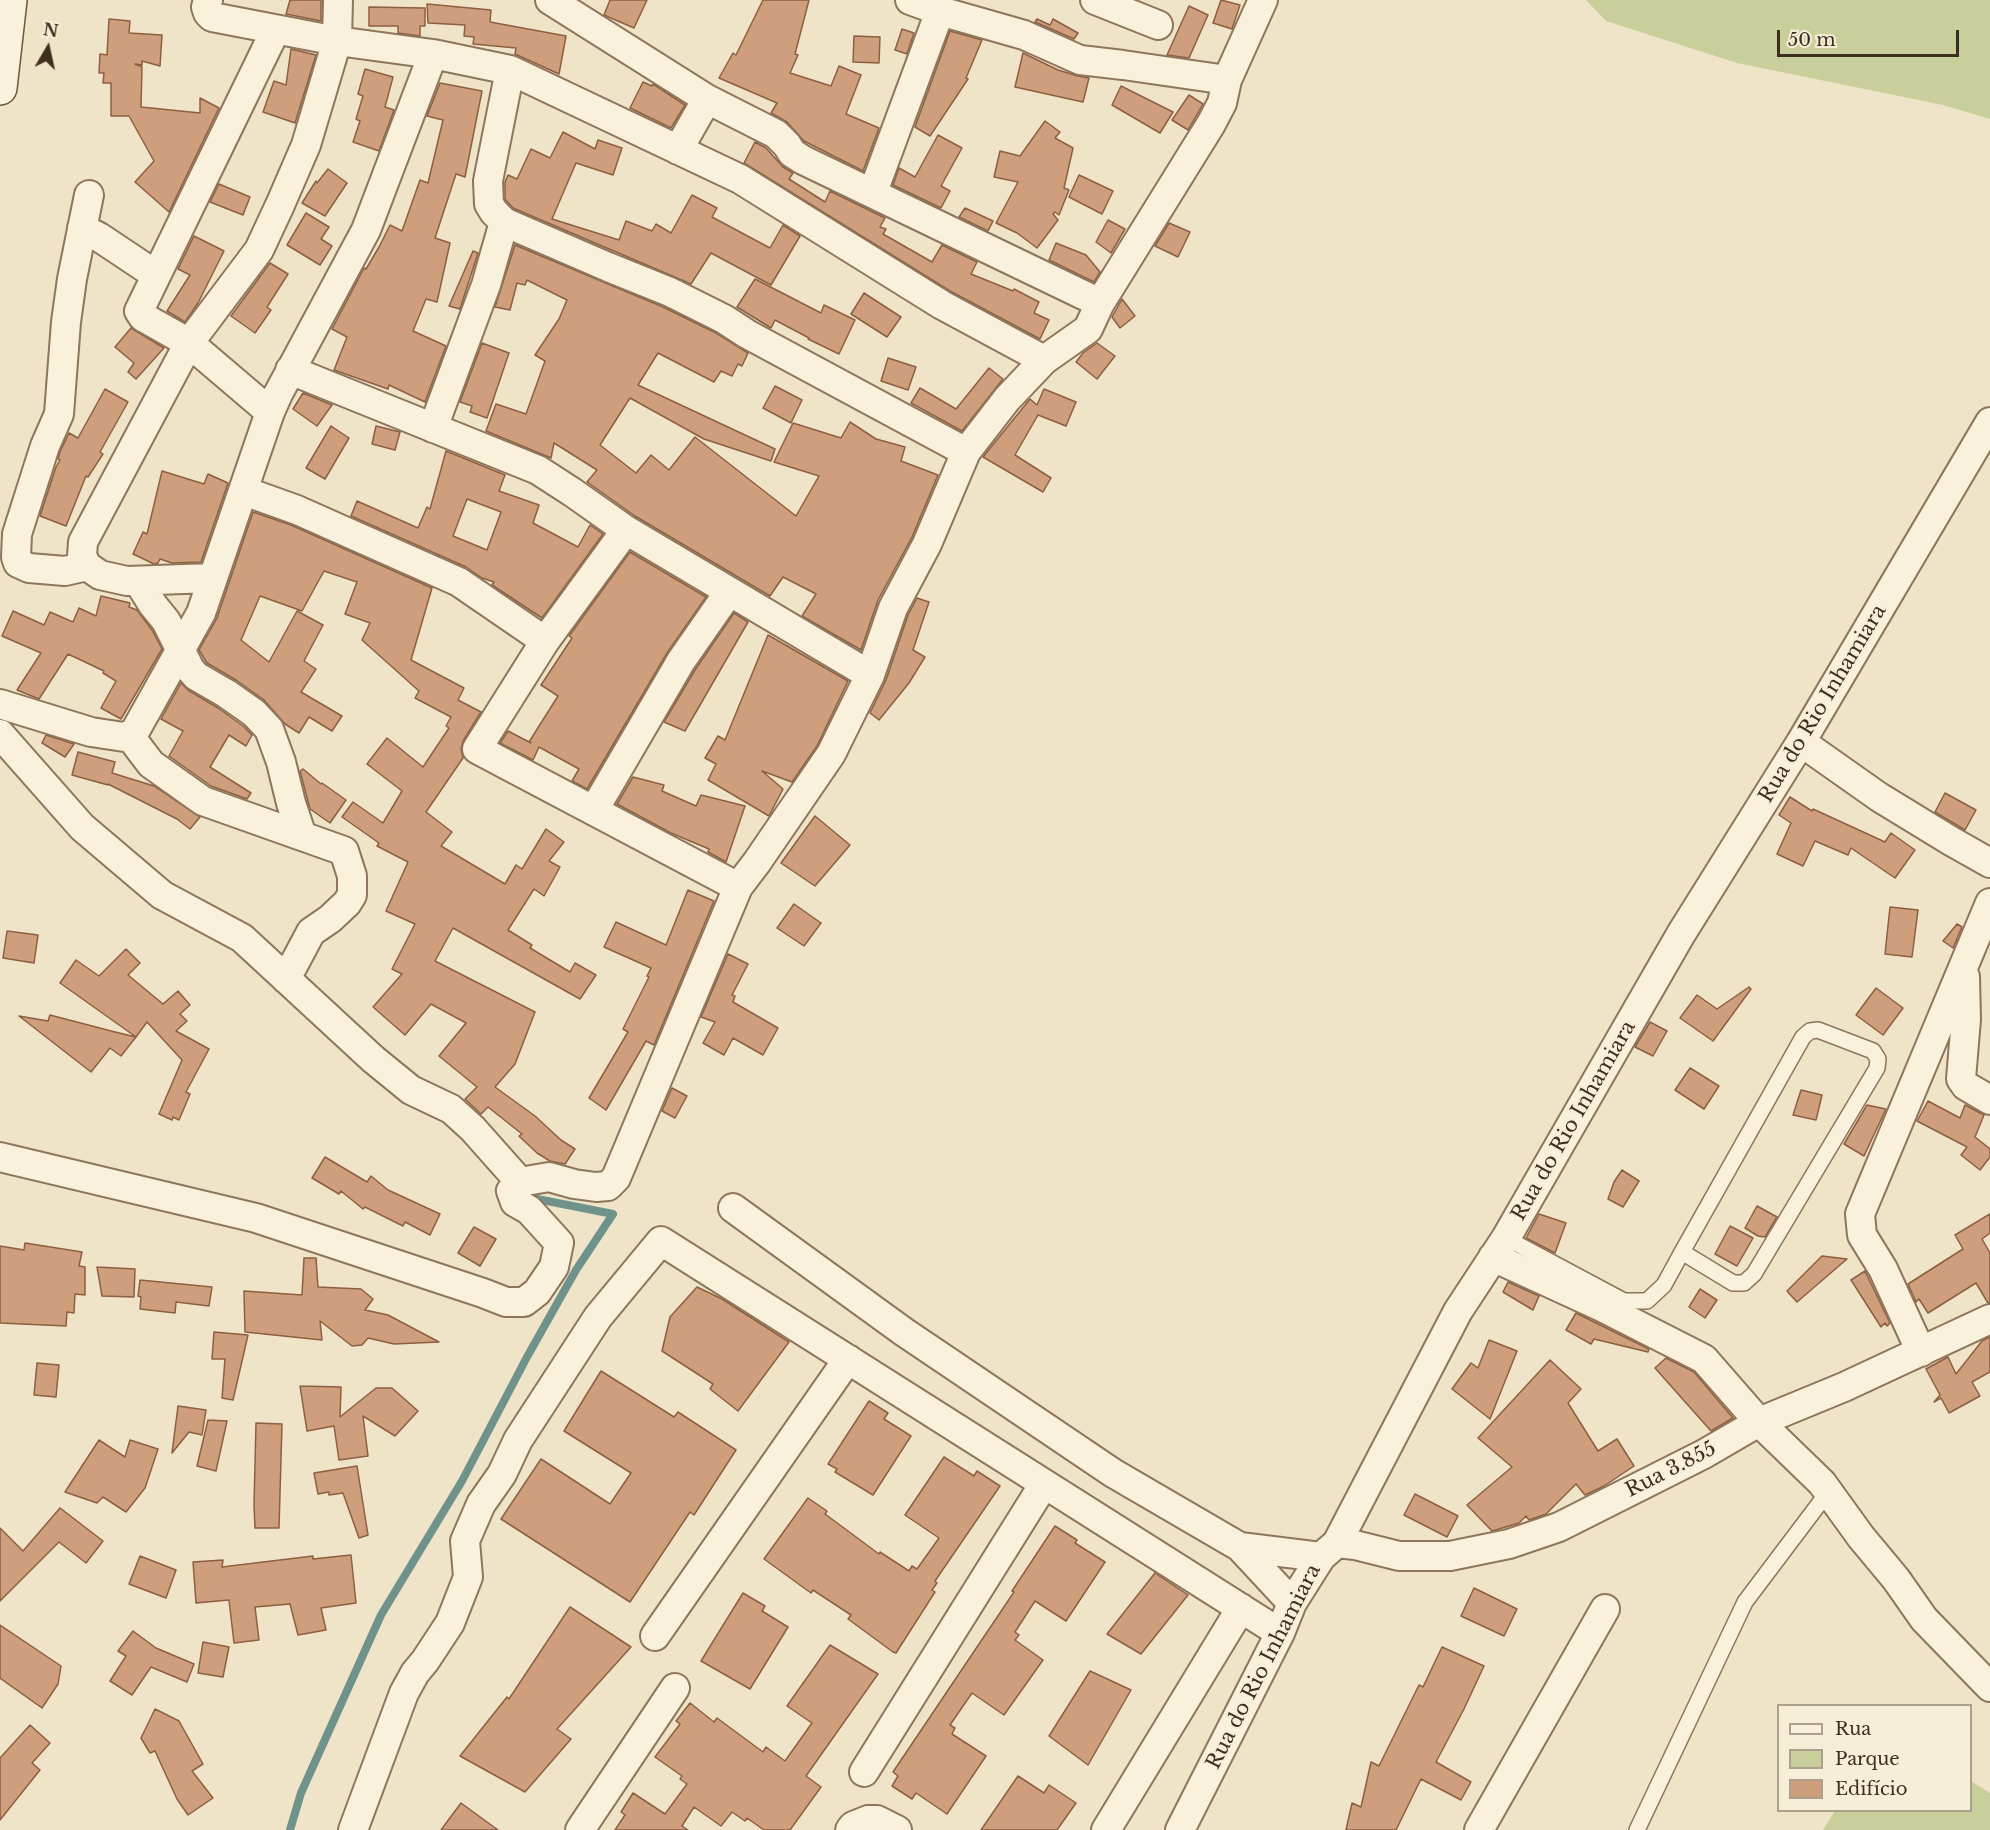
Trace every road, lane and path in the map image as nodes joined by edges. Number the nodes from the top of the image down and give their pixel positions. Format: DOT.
graph roads {
  1 [pos="10,0"];
  2 [pos="208,0"];
  3 [pos="338,0"];
  4 [pos="550,0"];
  5 [pos="910,0"];
  6 [pos="1095,0"];
  7 [pos="1263,0"];
  8 [pos="940,11"];
  9 [pos="1158,25"];
  10 [pos="275,31"];
  11 [pos="337,41"];
  12 [pos="434,54"];
  13 [pos="510,70"];
  14 [pos="1227,80"];
  15 [pos="0,88"];
  16 [pos="708,99"];
  17 [pos="678,150"];
  18 [pos="873,192"];
  19 [pos="89,195"];
  20 [pos="504,222"];
  21 [pos="82,228"];
  22 [pos="156,275"];
  23 [pos="1100,303"];
  24 [pos="189,343"];
  25 [pos="1044,360"];
  26 [pos="290,370"];
  27 [pos="270,412"];
  28 [pos="1990,422"];
  29 [pos="433,428"];
  30 [pos="966,452"];
  31 [pos="244,490"];
  32 [pos="626,530"];
  33 [pos="87,566"];
  34 [pos="213,578"];
  35 [pos="138,581"];
  36 [pos="729,592"];
  37 [pos="546,641"];
  38 [pos="180,650"];
  39 [pos="870,675"];
  40 [pos="0,704"];
  41 [pos="0,734"];
  42 [pos="129,735"];
  43 [pos="1802,742"];
  44 [pos="594,810"];
  45 [pos="302,836"];
  46 [pos="1990,863"];
  47 [pos="738,887"];
  48 [pos="1990,903"];
  49 [pos="1965,964"];
  50 [pos="286,979"];
  51 [pos="1990,1100"];
  52 [pos="0,1157"];
  53 [pos="520,1182"];
  54 [pos="733,1208"];
  55 [pos="1499,1248"];
  56 [pos="1682,1252"];
  57 [pos="1990,1319"];
  58 [pos="1921,1352"];
  59 [pos="848,1359"];
  60 [pos="1759,1422"];
  61 [pos="1044,1484"];
  62 [pos="1828,1492"];
  63 [pos="1240,1547"];
  64 [pos="1329,1550"];
  65 [pos="1292,1603"];
  66 [pos="1241,1608"];
  67 [pos="1605,1609"];
  68 [pos="1280,1633"];
  69 [pos="655,1636"];
  70 [pos="1990,1687"];
  71 [pos="675,1688"];
  72 [pos="864,1772"];
  73 [pos="353,1830"];
  74 [pos="580,1830"];
  75 [pos="850,1830"];
  76 [pos="897,1830"];
  77 [pos="1106,1830"];
  78 [pos="1180,1830"];
  79 [pos="1479,1830"];
  80 [pos="1637,1830"];
  1 -- 15 [label="main road"];
  2 -- 10 [label="street"];
  3 -- 11 [label="street"];
  4 -- 16 [label="street"];
  5 -- 8 [label="street"];
  6 -- 9 [label="street"];
  7 -- 14 [label="street"];
  8 -- 14 [label="street"];
  8 -- 18 [label="street"];
  10 -- 11 [label="street"];
  10 -- 22 [label="street"];
  11 -- 12 [label="street"];
  11 -- 24 [label="street"];
  12 -- 13 [label="street"];
  12 -- 26 [label="street"];
  13 -- 17 [label="street"];
  13 -- 20 [label="street"];
  14 -- 23 [label="street"];
  16 -- 17 [label="street"];
  16 -- 18 [label="street"];
  17 -- 25 [label="street"];
  18 -- 23 [label="street"];
  19 -- 21 [label="street"];
  20 -- 29 [label="street"];
  20 -- 30 [label="street"];
  21 -- 22 [label="street"];
  21 -- 33 [label="street"];
  22 -- 24 [label="street"];
  23 -- 25 [label="street"];
  24 -- 27 [label="street"];
  24 -- 33 [label="street"];
  25 -- 30 [label="street"];
  26 -- 27 [label="street"];
  26 -- 29 [label="street"];
  27 -- 31 [label="street"];
  28 -- 43 [label="street, Rua do Rio Inhamiara"];
  29 -- 32 [label="street"];
  30 -- 39 [label="street"];
  31 -- 34 [label="street"];
  31 -- 37 [label="street"];
  32 -- 36 [label="street"];
  32 -- 37 [label="street"];
  33 -- 35 [label="street"];
  34 -- 35 [label="street"];
  34 -- 38 [label="street"];
  35 -- 38 [label="street"];
  36 -- 39 [label="street"];
  36 -- 44 [label="street"];
  37 -- 44 [label="street"];
  38 -- 42 [label="street"];
  38 -- 45 [label="street"];
  39 -- 47 [label="street"];
  40 -- 42 [label="street"];
  41 -- 50 [label="street"];
  42 -- 45 [label="street"];
  43 -- 46 [label="street"];
  43 -- 55 [label="street, Rua do Rio Inhamiara"];
  44 -- 47 [label="street"];
  45 -- 50 [label="street"];
  47 -- 53 [label="street"];
  48 -- 49 [label="street"];
  49 -- 51 [label="street"];
  49 -- 58 [label="street"];
  50 -- 53 [label="street"];
  52 -- 53 [label="street"];
  54 -- 63 [label="street"];
  55 -- 56 [label="lane"];
  55 -- 60 [label="street"];
  55 -- 64 [label="street, Rua do Rio Inhamiara"];
  56 -- 56 [label="lane"];
  57 -- 58 [label="street, Rua 3.855"];
  58 -- 60 [label="street, Rua 3.855"];
  59 -- 61 [label="street"];
  59 -- 69 [label="street"];
  59 -- 73 [label="street"];
  60 -- 62 [label="street"];
  60 -- 64 [label="street, Rua 3.855"];
  61 -- 66 [label="street"];
  61 -- 72 [label="street"];
  62 -- 70 [label="street"];
  62 -- 80 [label="lane"];
  63 -- 64 [label="street, Rua 3.855"];
  63 -- 65 [label="street"];
  64 -- 65 [label="street, Rua do Rio Inhamiara"];
  65 -- 68 [label="street, Rua do Rio Inhamiara"];
  66 -- 68 [label="street"];
  66 -- 77 [label="street"];
  67 -- 79 [label="street"];
  68 -- 78 [label="street, Rua do Rio Inhamiara"];
  71 -- 74 [label="street"];
  75 -- 76 [label="street"];
}
